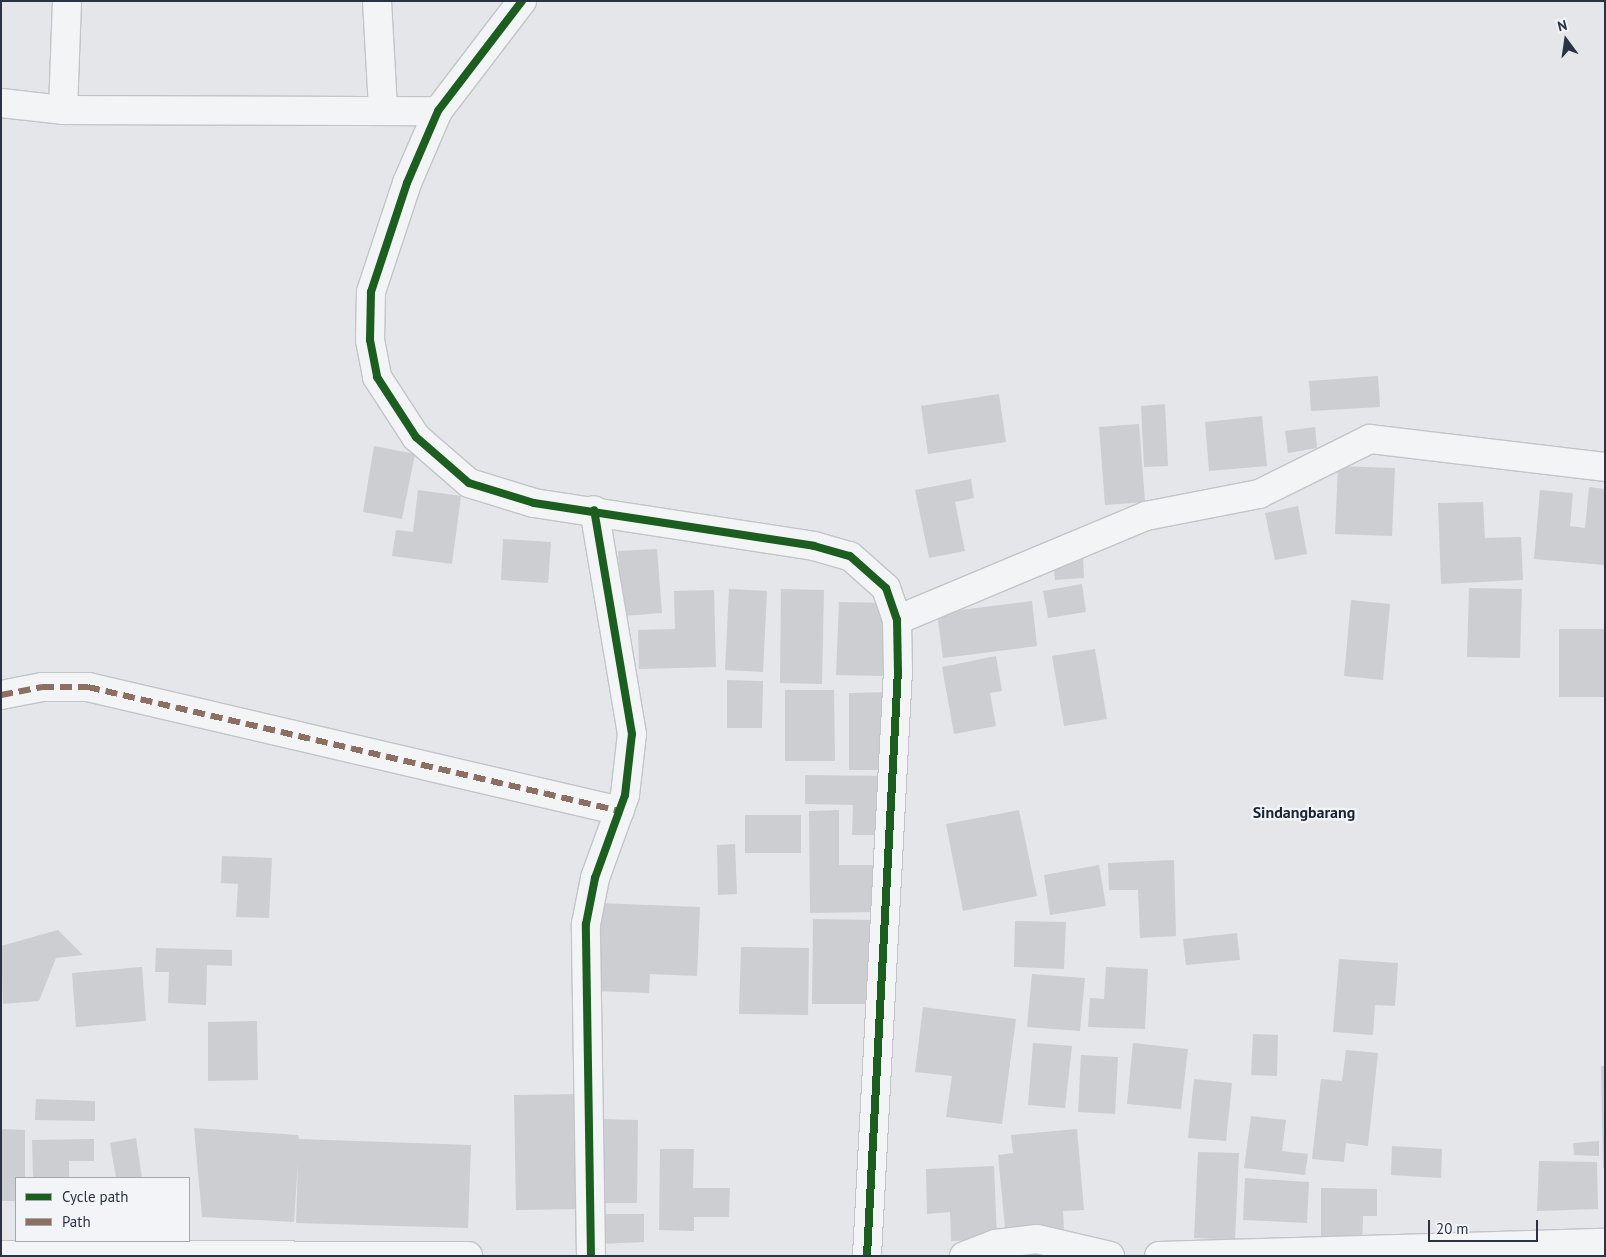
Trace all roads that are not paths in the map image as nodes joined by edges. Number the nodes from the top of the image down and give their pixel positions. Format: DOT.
graph roads {
  1 [pos="68,1"];
  2 [pos="378,1"];
  3 [pos="522,1"];
  4 [pos="1,103"];
  5 [pos="63,110"];
  6 [pos="383,110"];
  7 [pos="438,111"];
  8 [pos="1605,467"];
  9 [pos="594,510"];
  10 [pos="897,620"];
  11 [pos="1,695"];
  12 [pos="620,811"];
  13 [pos="1605,1243"];
  14 [pos="368,1254"];
  15 [pos="1,1255"];
  16 [pos="139,1255"];
  17 [pos="468,1256"];
  18 [pos="592,1256"];
  19 [pos="867,1256"];
  20 [pos="964,1256"];
  21 [pos="1110,1256"];
  22 [pos="1159,1256"];
  1 -- 5 [label="street"];
  2 -- 6 [label="street"];
  3 -- 7 [label="street"];
  4 -- 5 [label="street"];
  5 -- 6 [label="street"];
  6 -- 7 [label="street"];
  7 -- 9 [label="street"];
  8 -- 10 [label="street"];
  9 -- 10 [label="street"];
  9 -- 12 [label="street"];
  10 -- 19 [label="street"];
  11 -- 12 [label="street"];
  12 -- 18 [label="street"];
  13 -- 22 [label="street"];
  14 -- 16 [label="street"];
  14 -- 17 [label="street"];
  15 -- 16 [label="street"];
  20 -- 21 [label="street"];
}
